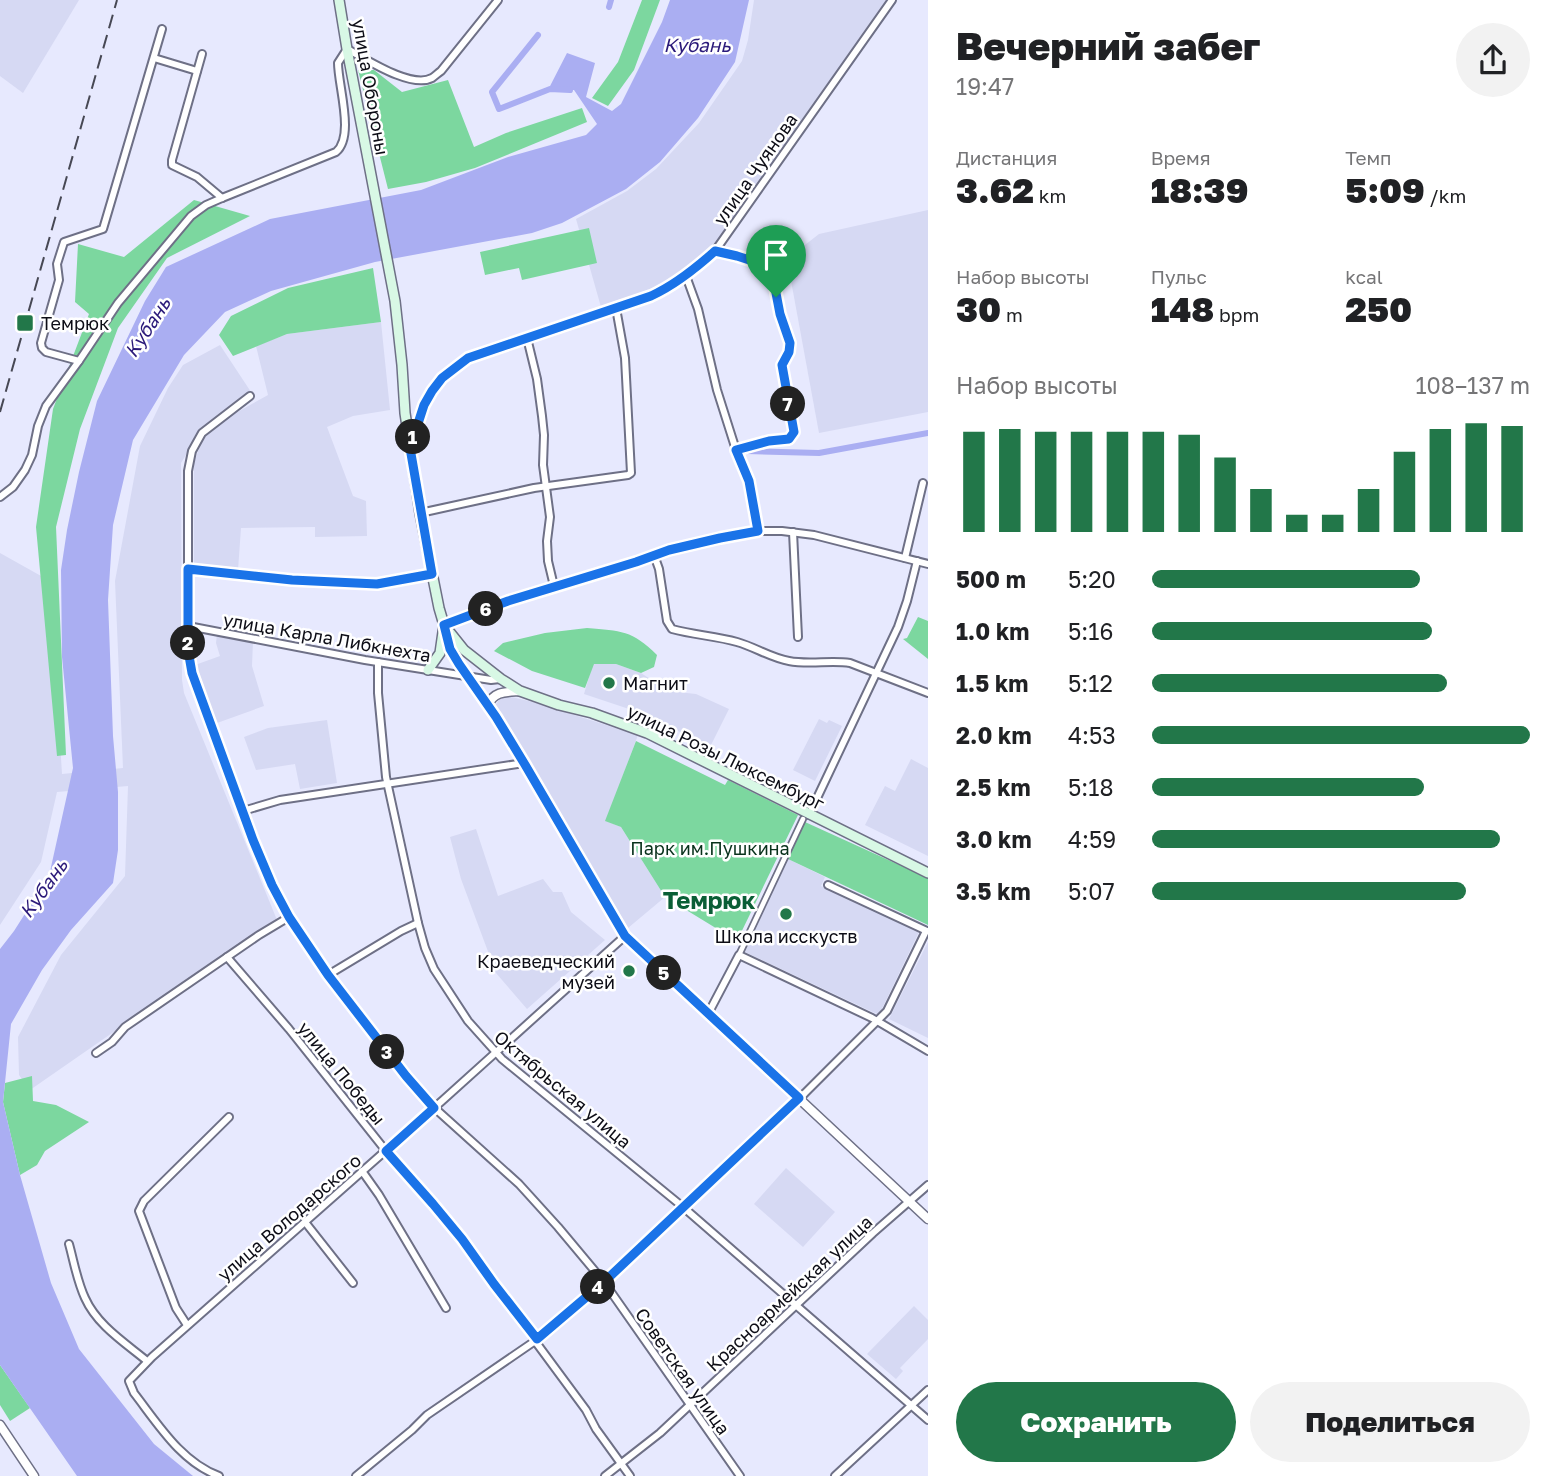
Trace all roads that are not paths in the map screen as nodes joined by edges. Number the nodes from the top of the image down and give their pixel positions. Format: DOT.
graph roads {
  1 [pos="340,0"];
  2 [pos="498,0"];
  3 [pos="892,0"];
  4 [pos="162,29"];
  5 [pos="347,49"];
  6 [pos="202,54"];
  7 [pos="154,58"];
  8 [pos="197,71"];
  9 [pos="222,198"];
  10 [pos="715,251"];
  11 [pos="686,276"];
  12 [pos="616,308"];
  13 [pos="527,338"];
  14 [pos="79,361"];
  15 [pos="250,396"];
  16 [pos="424,405"];
  17 [pos="406,419"];
  18 [pos="410,448"];
  19 [pos="736,450"];
  20 [pos="923,483"];
  21 [pos="546,488"];
  22 [pos="0,497"];
  23 [pos="420,513"];
  24 [pos="758,531"];
  25 [pos="793,532"];
  26 [pos="654,555"];
  27 [pos="905,558"];
  28 [pos="917,561"];
  29 [pos="928,564"];
  30 [pos="188,569"];
  31 [pos="432,574"];
  32 [pos="554,586"];
  33 [pos="444,625"];
  34 [pos="188,626"];
  35 [pos="798,637"];
  36 [pos="378,662"];
  37 [pos="428,670"];
  38 [pos="877,673"];
  39 [pos="467,676"];
  40 [pos="501,679"];
  41 [pos="520,691"];
  42 [pos="928,693"];
  43 [pos="488,705"];
  44 [pos="524,763"];
  45 [pos="387,784"];
  46 [pos="243,811"];
  47 [pos="806,817"];
  48 [pos="928,873"];
  49 [pos="828,885"];
  50 [pos="289,917"];
  51 [pos="418,923"];
  52 [pos="927,931"];
  53 [pos="625,936"];
  54 [pos="739,955"];
  55 [pos="228,957"];
  56 [pos="328,975"];
  57 [pos="708,1014"];
  58 [pos="878,1021"];
  59 [pos="928,1051"];
  60 [pos="96,1053"];
  61 [pos="496,1053"];
  62 [pos="799,1098"];
  63 [pos="434,1108"];
  64 [pos="229,1117"];
  65 [pos="386,1151"];
  66 [pos="362,1171"];
  67 [pos="928,1185"];
  68 [pos="909,1202"];
  69 [pos="683,1207"];
  70 [pos="928,1219"];
  71 [pos="305,1222"];
  72 [pos="69,1244"];
  73 [pos="604,1282"];
  74 [pos="353,1283"];
  75 [pos="797,1305"];
  76 [pos="446,1308"];
  77 [pos="187,1325"];
  78 [pos="536,1340"];
  79 [pos="147,1361"];
  80 [pos="928,1390"];
  81 [pos="691,1405"];
  82 [pos="912,1406"];
  83 [pos="928,1420"];
  84 [pos="1,1428"];
  85 [pos="621,1464"];
  86 [pos="34,1476"];
  87 [pos="219,1476"];
  88 [pos="356,1476"];
  89 [pos="605,1476"];
  90 [pos="630,1476"];
  91 [pos="740,1476"];
  92 [pos="835,1476"];
  1 -- 5 [label="main road, улица Обороны"];
  2 -- 5 [label="street"];
  3 -- 10 [label="street, улица Чуянова"];
  4 -- 7 [label="street"];
  5 -- 9 [label="street"];
  5 -- 17 [label="main road, улица Обороны"];
  6 -- 8 [label="street"];
  7 -- 8 [label="street"];
  7 -- 14 [label="street"];
  8 -- 9 [label="street"];
  9 -- 14 [label="street"];
  10 -- 11 [label="street, улица Чуянова"];
  10 -- 19 [label="street"];
  11 -- 12 [label="street, улица Чуянова"];
  11 -- 19 [label="street"];
  12 -- 13 [label="street, улица Чуянова"];
  12 -- 21 [label="street"];
  13 -- 16 [label="street, улица Чуянова"];
  13 -- 21 [label="street"];
  14 -- 22 [label="street"];
  15 -- 30 [label="street, Советская улица"];
  16 -- 17 [label="street, улица Чуянова"];
  16 -- 18 [label="street, улица Чуянова"];
  17 -- 18 [label="main road, улица Обороны"];
  18 -- 23 [label="main road, улица Обороны"];
  19 -- 24 [label="street"];
  20 -- 27 [label="street"];
  21 -- 23 [label="street"];
  21 -- 32 [label="street"];
  23 -- 31 [label="main road, улица Обороны"];
  24 -- 25 [label="street"];
  24 -- 26 [label="street"];
  25 -- 27 [label="street"];
  25 -- 35 [label="street"];
  26 -- 32 [label="street"];
  26 -- 38 [label="street"];
  27 -- 28 [label="street"];
  28 -- 29 [label="street"];
  28 -- 38 [label="street"];
  30 -- 31 [label="street"];
  30 -- 34 [label="street, Советская улица"];
  31 -- 33 [label="main road, улица Обороны"];
  32 -- 33 [label="street"];
  33 -- 37 [label="main road"];
  33 -- 39 [label="street"];
  33 -- 40 [label="main road, улица Розы Люксембург"];
  34 -- 36 [label="street, улица Карла Либкнехта"];
  34 -- 46 [label="street, Советская улица"];
  36 -- 37 [label="street, улица Карла Либкнехта"];
  36 -- 45 [label="street, Октябрьская улица"];
  37 -- 39 [label="street, улица Карла Либкнехта"];
  38 -- 42 [label="street"];
  38 -- 47 [label="street"];
  39 -- 40 [label="street, улица Карла Либкнехта"];
  39 -- 43 [label="street"];
  40 -- 41 [label="main road, улица Розы Люксембург"];
  41 -- 43 [label="street"];
  41 -- 47 [label="main road, улица Розы Люксембург"];
  43 -- 44 [label="street"];
  44 -- 45 [label="street"];
  44 -- 53 [label="street"];
  45 -- 46 [label="street"];
  45 -- 51 [label="street, Октябрьская улица"];
  46 -- 50 [label="street, Советская улица"];
  47 -- 48 [label="main road, улица Розы Люксембург"];
  47 -- 54 [label="street"];
  49 -- 52 [label="street"];
  50 -- 55 [label="street"];
  50 -- 56 [label="street, Советская улица"];
  51 -- 56 [label="street"];
  51 -- 61 [label="street, Октябрьская улица"];
  52 -- 58 [label="street"];
  53 -- 57 [label="street"];
  53 -- 61 [label="street, улица Володарского"];
  54 -- 57 [label="street"];
  54 -- 58 [label="street"];
  55 -- 60 [label="street"];
  55 -- 65 [label="street, улица Победы"];
  56 -- 63 [label="street, Советская улица"];
  57 -- 62 [label="street"];
  58 -- 59 [label="street"];
  58 -- 62 [label="street"];
  61 -- 63 [label="street, улица Володарского"];
  61 -- 69 [label="street, Октябрьская улица"];
  62 -- 68 [label="street"];
  62 -- 69 [label="street"];
  63 -- 65 [label="street, улица Володарского"];
  63 -- 73 [label="street, Советская улица"];
  64 -- 77 [label="street"];
  65 -- 66 [label="street, улица Володарского"];
  65 -- 78 [label="street, улица Победы"];
  66 -- 71 [label="street, улица Володарского"];
  66 -- 76 [label="street"];
  67 -- 68 [label="street, Красноармейская улица"];
  68 -- 70 [label="street"];
  68 -- 75 [label="street, Красноармейская улица"];
  69 -- 73 [label="street"];
  69 -- 75 [label="street, Октябрьская улица"];
  71 -- 74 [label="street"];
  71 -- 77 [label="street, улица Володарского"];
  72 -- 79 [label="street"];
  73 -- 78 [label="street"];
  73 -- 81 [label="street, Советская улица"];
  75 -- 81 [label="street, Красноармейская улица"];
  75 -- 82 [label="street, Октябрьская улица"];
  77 -- 79 [label="street, улица Володарского"];
  78 -- 85 [label="street, улица Победы"];
  78 -- 88 [label="street"];
  79 -- 87 [label="street, улица Володарского"];
  80 -- 82 [label="street"];
  81 -- 85 [label="street, Красноармейская улица"];
  81 -- 91 [label="street, Советская улица"];
  82 -- 83 [label="street, Октябрьская улица"];
  82 -- 92 [label="street"];
  84 -- 86 [label="street"];
  85 -- 89 [label="street, Красноармейская улица"];
  85 -- 90 [label="street, улица Победы"];
}
